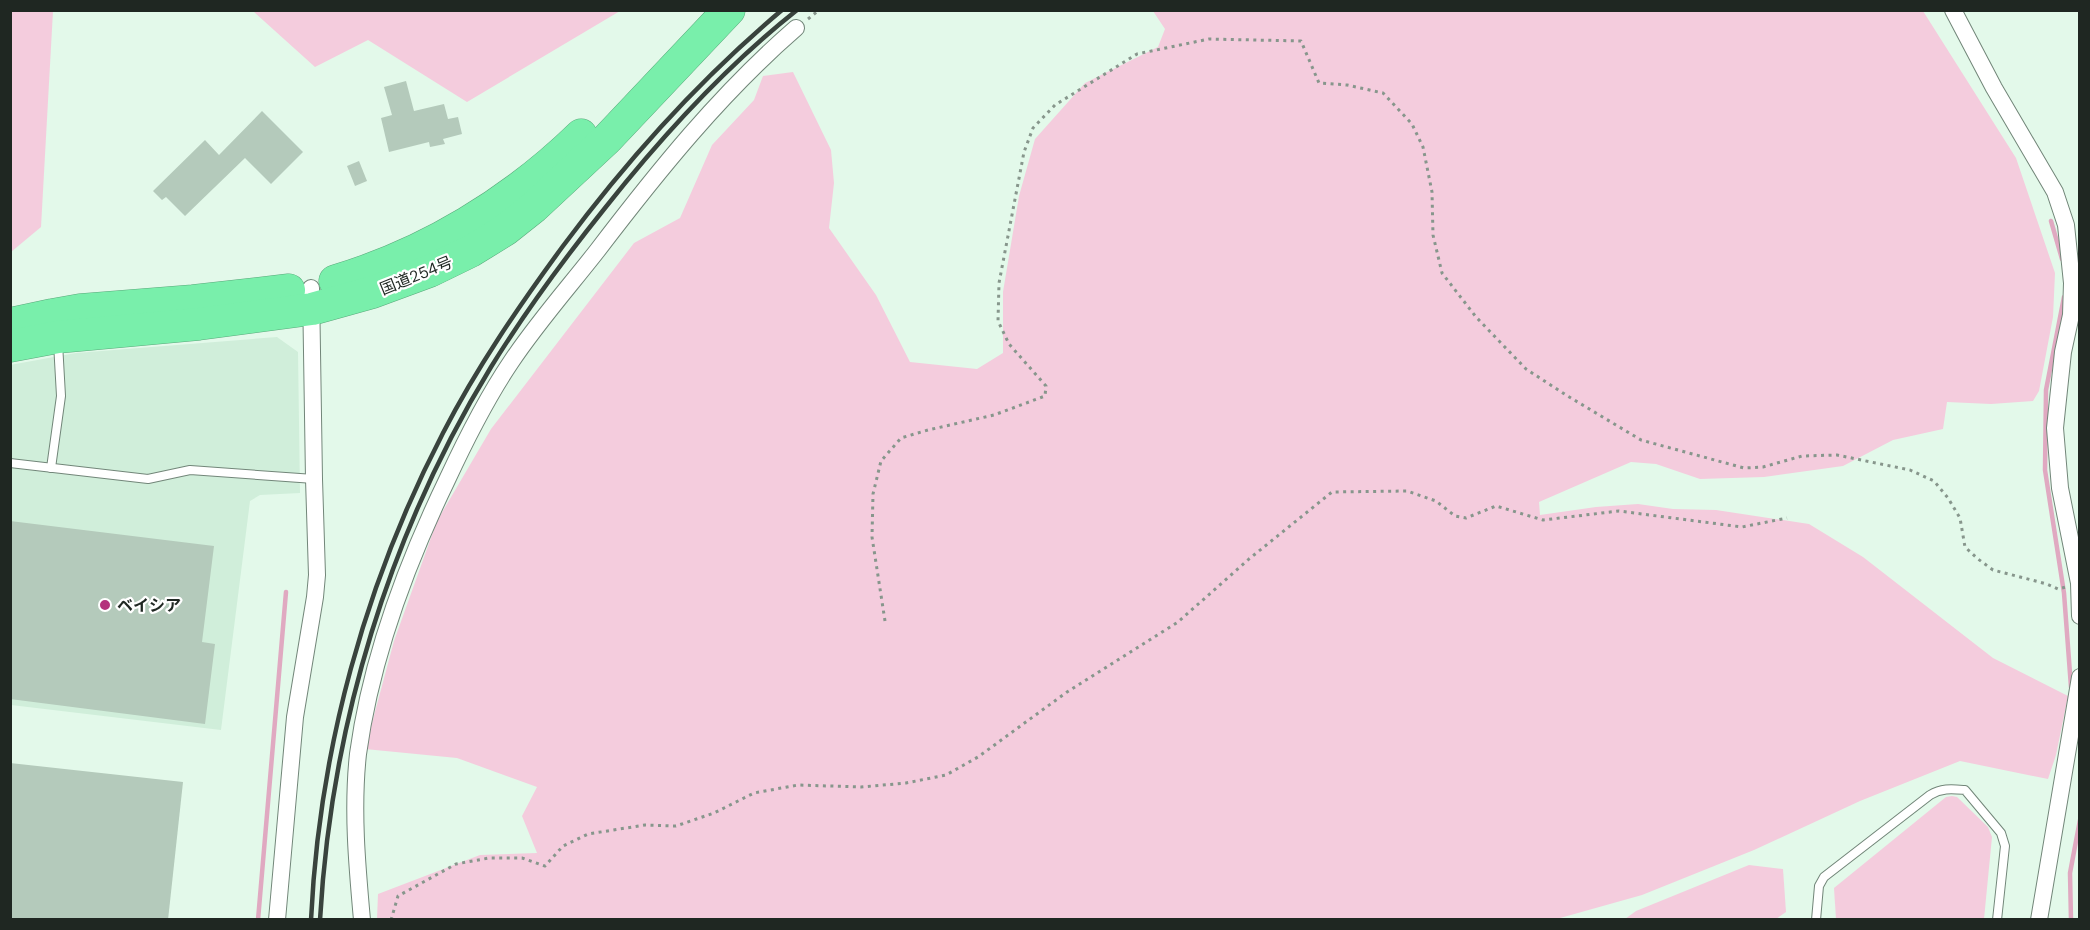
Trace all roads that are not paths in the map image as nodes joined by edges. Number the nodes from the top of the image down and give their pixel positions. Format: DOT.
graph roads {
  1 [pos="702,10"];
  2 [pos="729,10"];
  3 [pos="1953,10"];
  4 [pos="796,28"];
  5 [pos="312,298"];
  6 [pos="10,324"];
  7 [pos="58,337"];
  8 [pos="10,346"];
  9 [pos="10,463"];
  10 [pos="51,468"];
  11 [pos="314,479"];
  12 [pos="2079,583"];
  13 [pos="2079,616"];
  14 [pos="2079,677"];
  15 [pos="277,920"];
  16 [pos="362,920"];
  17 [pos="1816,920"];
  18 [pos="1997,920"];
  19 [pos="2039,920"];
  1 -- 5 [label="highway, 国道254号"];
  2 -- 5 [label="highway, 国道254号"];
  3 -- 12 [label="street"];
  4 -- 16 [label="street"];
  5 -- 6 [label="highway, 国道254号"];
  5 -- 7 [label="highway, 国道254号"];
  5 -- 11 [label="street"];
  7 -- 8 [label="highway, 国道254号"];
  7 -- 10 [label="lane"];
  9 -- 10 [label="lane"];
  10 -- 11 [label="lane"];
  11 -- 15 [label="street"];
  12 -- 13 [label="street"];
  14 -- 19 [label="street"];
  17 -- 18 [label="lane"];
}
